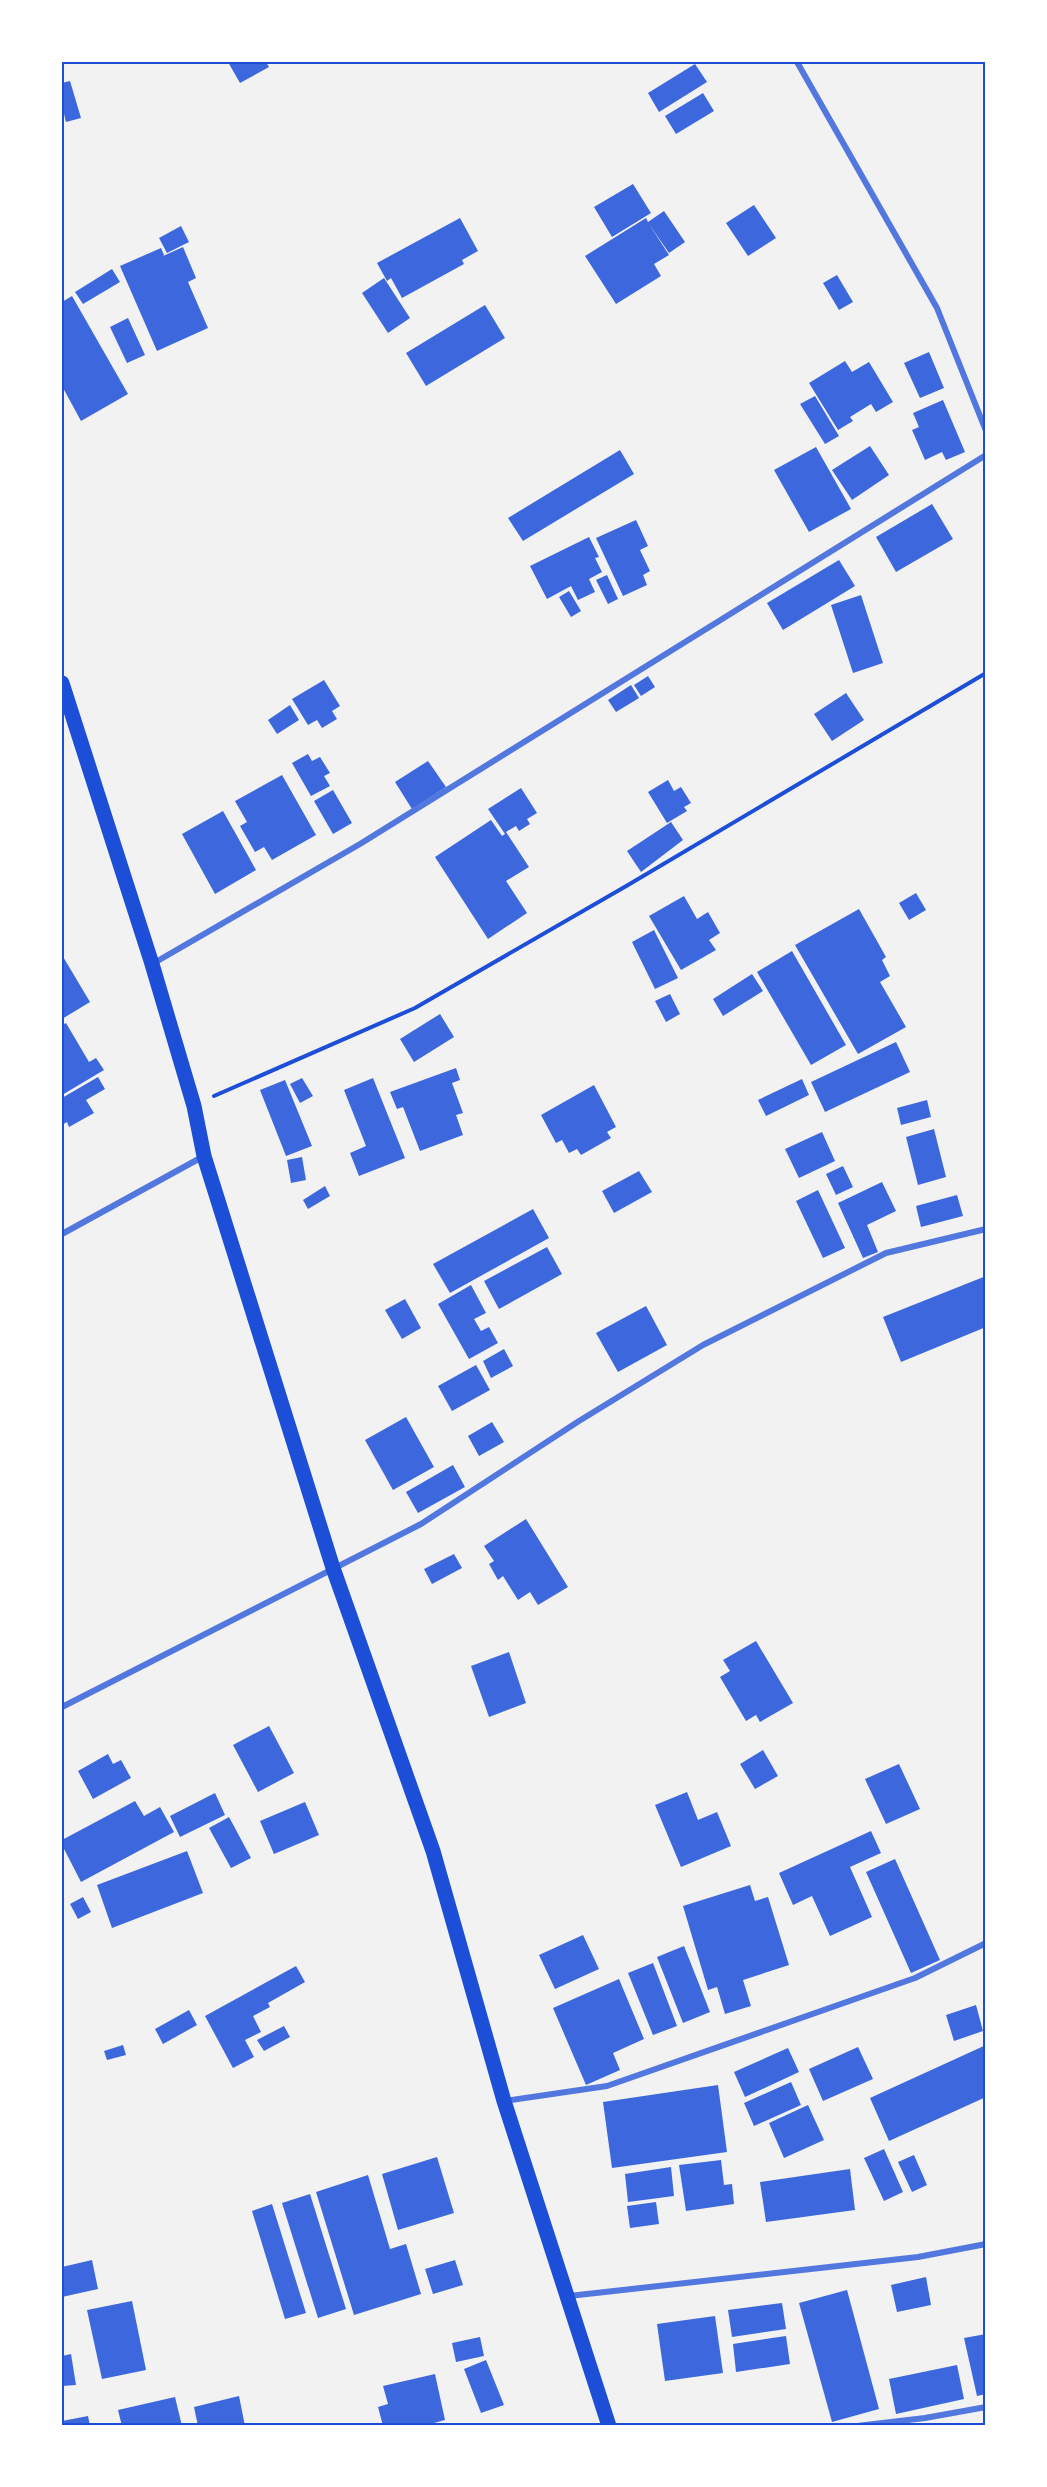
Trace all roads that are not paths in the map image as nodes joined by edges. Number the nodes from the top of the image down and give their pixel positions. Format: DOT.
graph roads {
  1 [pos="797,62"];
  2 [pos="986,431"];
  3 [pos="986,455"];
  4 [pos="62,684"];
  5 [pos="152,964"];
  6 [pos="204,1156"];
  7 [pos="986,1229"];
  8 [pos="62,1234"];
  9 [pos="333,1568"];
  10 [pos="62,1707"];
  11 [pos="986,1943"];
  12 [pos="504,2101"];
  13 [pos="986,2244"];
  14 [pos="568,2296"];
  15 [pos="986,2406"];
  16 [pos="609,2426"];
  17 [pos="857,2426"];
  1 -- 2 [label="street"];
  3 -- 5 [label="street"];
  4 -- 5 [label="main road"];
  5 -- 6 [label="main road"];
  6 -- 8 [label="street"];
  6 -- 9 [label="main road"];
  7 -- 9 [label="street"];
  9 -- 10 [label="street"];
  9 -- 12 [label="main road"];
  11 -- 12 [label="street"];
  12 -- 14 [label="main road"];
  13 -- 14 [label="street"];
  14 -- 16 [label="main road"];
  15 -- 17 [label="street"];
}
